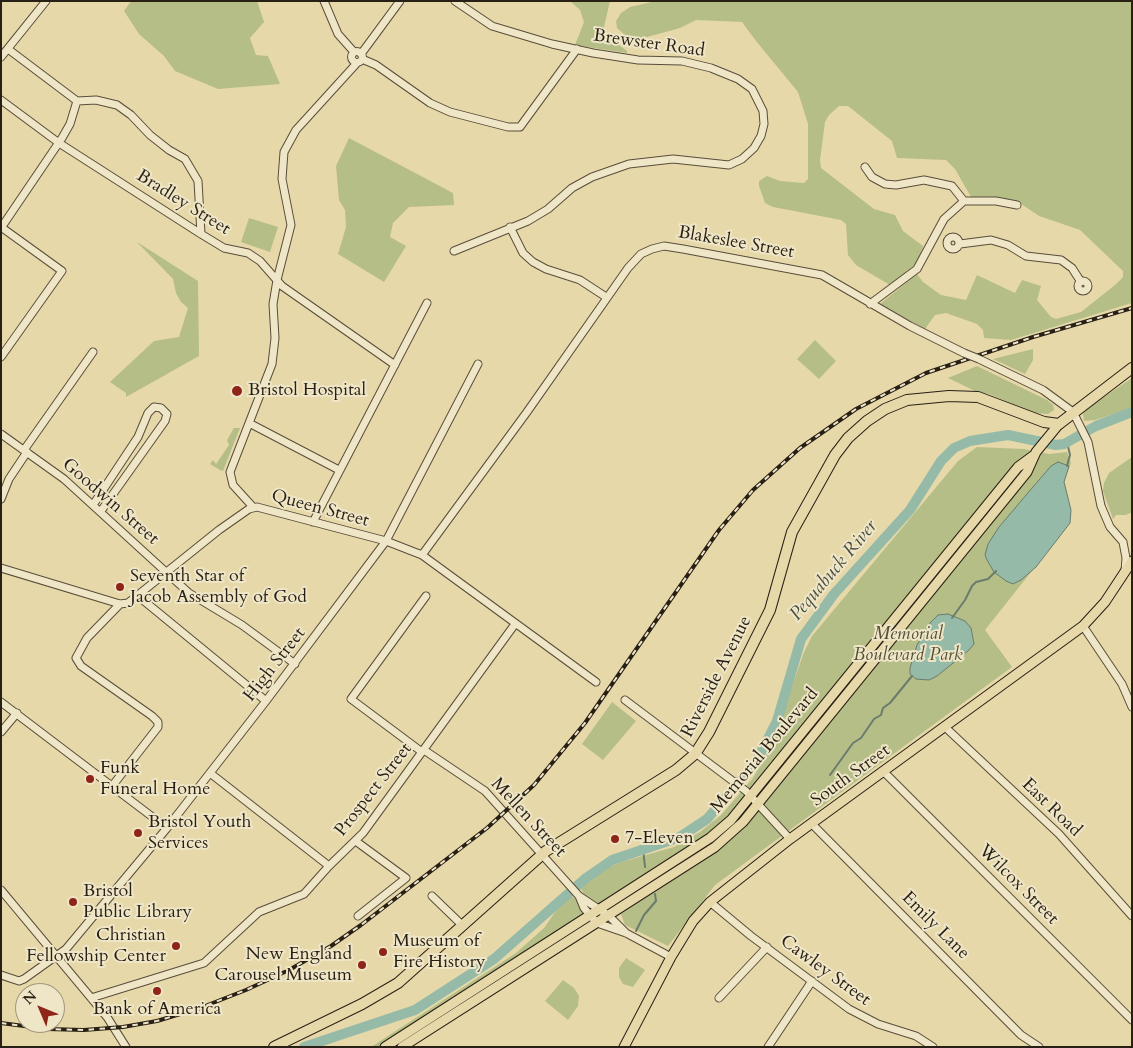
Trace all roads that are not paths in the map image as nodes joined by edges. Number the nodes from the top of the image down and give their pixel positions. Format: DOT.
graph roads {
  1 [pos="46,1"];
  2 [pos="324,1"];
  3 [pos="400,1"];
  4 [pos="455,1"];
  5 [pos="8,49"];
  6 [pos="577,50"];
  7 [pos="1,57"];
  8 [pos="358,57"];
  9 [pos="1,100"];
  10 [pos="77,101"];
  11 [pos="59,143"];
  12 [pos="865,167"];
  13 [pos="964,202"];
  14 [pos="1017,205"];
  15 [pos="1,227"];
  16 [pos="510,227"];
  17 [pos="201,234"];
  18 [pos="935,237"];
  19 [pos="454,251"];
  20 [pos="276,280"];
  21 [pos="1081,282"];
  22 [pos="606,297"];
  23 [pos="427,303"];
  24 [pos="870,304"];
  25 [pos="93,352"];
  26 [pos="1,357"];
  27 [pos="478,364"];
  28 [pos="395,365"];
  29 [pos="1132,368"];
  30 [pos="1073,412"];
  31 [pos="249,423"];
  32 [pos="1059,424"];
  33 [pos="1,434"];
  34 [pos="25,451"];
  35 [pos="1035,454"];
  36 [pos="339,470"];
  37 [pos="1,499"];
  38 [pos="93,505"];
  39 [pos="253,507"];
  40 [pos="101,511"];
  41 [pos="313,522"];
  42 [pos="386,541"];
  43 [pos="1124,542"];
  44 [pos="1132,542"];
  45 [pos="422,555"];
  46 [pos="1132,561"];
  47 [pos="1,568"];
  48 [pos="166,572"];
  49 [pos="1125,572"];
  50 [pos="138,596"];
  51 [pos="426,596"];
  52 [pos="120,604"];
  53 [pos="515,624"];
  54 [pos="1083,626"];
  55 [pos="295,664"];
  56 [pos="596,682"];
  57 [pos="625,700"];
  58 [pos="266,701"];
  59 [pos="1,702"];
  60 [pos="1132,707"];
  61 [pos="17,714"];
  62 [pos="945,727"];
  63 [pos="1,732"];
  64 [pos="423,751"];
  65 [pos="695,754"];
  66 [pos="884,772"];
  67 [pos="210,773"];
  68 [pos="113,785"];
  69 [pos="747,793"];
  70 [pos="758,804"];
  71 [pos="812,824"];
  72 [pos="167,828"];
  73 [pos="790,839"];
  74 [pos="357,842"];
  75 [pos="542,855"];
  76 [pos="329,866"];
  77 [pos="1,890"];
  78 [pos="432,896"];
  79 [pos="579,896"];
  80 [pos="710,902"];
  81 [pos="1129,907"];
  82 [pos="599,908"];
  83 [pos="589,914"];
  84 [pos="358,916"];
  85 [pos="609,916"];
  86 [pos="1132,916"];
  87 [pos="597,923"];
  88 [pos="463,926"];
  89 [pos="626,933"];
  90 [pos="767,947"];
  91 [pos="56,956"];
  92 [pos="671,957"];
  93 [pos="1,975"];
  94 [pos="812,982"];
  95 [pos="91,998"];
  96 [pos="719,998"];
  97 [pos="1132,1020"];
  98 [pos="929,1046"];
  99 [pos="126,1047"];
  100 [pos="274,1047"];
  101 [pos="385,1047"];
  102 [pos="402,1047"];
  103 [pos="624,1047"];
  104 [pos="768,1047"];
  105 [pos="1039,1047"];
  1 -- 5 [label="street"];
  2 -- 8 [label="street"];
  3 -- 8 [label="street"];
  4 -- 6 [label="street, Brewster Road"];
  5 -- 7 [label="street"];
  5 -- 10 [label="street"];
  6 -- 8 [label="street"];
  6 -- 16 [label="street, Brewster Road"];
  8 -- 20 [label="street"];
  9 -- 11 [label="street, Bradley Street"];
  10 -- 11 [label="street"];
  10 -- 17 [label="street"];
  11 -- 15 [label="street"];
  11 -- 17 [label="street, Bradley Street"];
  12 -- 13 [label="street"];
  13 -- 14 [label="street"];
  13 -- 18 [label="street"];
  15 -- 26 [label="street"];
  16 -- 19 [label="street, Brewster Road"];
  16 -- 22 [label="street"];
  17 -- 20 [label="street, Bradley Street"];
  18 -- 21 [label="street"];
  18 -- 24 [label="street"];
  20 -- 28 [label="street, Bradley Street"];
  20 -- 31 [label="street"];
  22 -- 24 [label="street, Blakeslee Street"];
  22 -- 45 [label="street, Blakeslee Street"];
  23 -- 28 [label="street"];
  24 -- 30 [label="street, Blakeslee Street, bridge"];
  25 -- 34 [label="street"];
  27 -- 42 [label="street, High Street"];
  28 -- 36 [label="street"];
  29 -- 30 [label="highway"];
  30 -- 32 [label="highway"];
  30 -- 43 [label="street"];
  31 -- 36 [label="street"];
  31 -- 39 [label="street"];
  32 -- 35 [label="main road, Memorial Boulevard"];
  32 -- 65 [label="highway, Riverside Avenue"];
  33 -- 34 [label="street, Goodwin Street"];
  34 -- 37 [label="street"];
  34 -- 38 [label="street, Goodwin Street"];
  35 -- 69 [label="main road, Memorial Boulevard"];
  35 -- 70 [label="main road, Memorial Boulevard"];
  36 -- 41 [label="street"];
  38 -- 40 [label="street, Goodwin Street"];
  38 -- 40 [label="street"];
  39 -- 41 [label="street, Queen Street"];
  39 -- 48 [label="street, Queen Street"];
  40 -- 48 [label="street, Goodwin Street"];
  41 -- 42 [label="street, Queen Street"];
  42 -- 45 [label="street, Queen Street"];
  42 -- 55 [label="street, High Street"];
  43 -- 44 [label="street"];
  43 -- 49 [label="street"];
  45 -- 53 [label="street, Queen Street"];
  46 -- 49 [label="main road, South Street"];
  47 -- 52 [label="street"];
  48 -- 50 [label="street, Queen Street"];
  48 -- 55 [label="street, Goodwin Street"];
  49 -- 54 [label="main road, South Street"];
  50 -- 52 [label="street, Queen Street"];
  50 -- 58 [label="street"];
  51 -- 64 [label="street, Mellen Street"];
  52 -- 68 [label="street"];
  53 -- 56 [label="street, Queen Street"];
  53 -- 64 [label="street, Prospect Street"];
  54 -- 60 [label="street"];
  54 -- 62 [label="main road, South Street"];
  55 -- 58 [label="street, High Street"];
  57 -- 65 [label="street"];
  58 -- 67 [label="street, High Street"];
  59 -- 61 [label="street"];
  61 -- 63 [label="street"];
  61 -- 68 [label="street"];
  62 -- 66 [label="main road, South Street"];
  62 -- 81 [label="street, East Road"];
  64 -- 74 [label="street, Prospect Street"];
  64 -- 75 [label="street, Mellen Street"];
  65 -- 69 [label="street"];
  65 -- 75 [label="highway, Riverside Avenue"];
  66 -- 71 [label="main road, South Street"];
  66 -- 97 [label="street, Wilcox Street"];
  67 -- 72 [label="street, High Street"];
  67 -- 76 [label="street"];
  68 -- 72 [label="street"];
  69 -- 70 [label="street"];
  69 -- 82 [label="main road, Memorial Boulevard"];
  70 -- 73 [label="street"];
  70 -- 85 [label="main road, Memorial Boulevard"];
  71 -- 73 [label="main road, South Street"];
  71 -- 105 [label="street, Emily Lane"];
  72 -- 91 [label="street, High Street"];
  73 -- 80 [label="main road, South Street"];
  74 -- 76 [label="street, Prospect Street"];
  74 -- 84 [label="street"];
  75 -- 79 [label="street, Mellen Street"];
  75 -- 88 [label="highway, Riverside Avenue"];
  76 -- 95 [label="street, Prospect Street"];
  77 -- 91 [label="street"];
  78 -- 88 [label="street"];
  79 -- 82 [label="street, Mellen Street"];
  79 -- 83 [label="street, Mellen Street"];
  80 -- 90 [label="street, Cawley Street"];
  80 -- 92 [label="main road, South Street"];
  81 -- 86 [label="street, East Road"];
  82 -- 83 [label="main road, Memorial Boulevard"];
  82 -- 85 [label="street, Mellen Street"];
  83 -- 87 [label="street, Mellen Street"];
  83 -- 101 [label="main road, Memorial Boulevard"];
  85 -- 87 [label="main road, Memorial Boulevard"];
  85 -- 89 [label="street, Mellen Street"];
  87 -- 89 [label="street, Mellen Street"];
  87 -- 102 [label="main road, Memorial Boulevard"];
  88 -- 100 [label="highway, Riverside Avenue"];
  89 -- 92 [label="street, Mellen Street"];
  90 -- 94 [label="street, Cawley Street"];
  90 -- 96 [label="street"];
  91 -- 93 [label="street, High Street"];
  91 -- 95 [label="street"];
  92 -- 103 [label="main road, South Street"];
  94 -- 98 [label="street, Cawley Street"];
  94 -- 104 [label="street"];
  95 -- 99 [label="street"];
}
